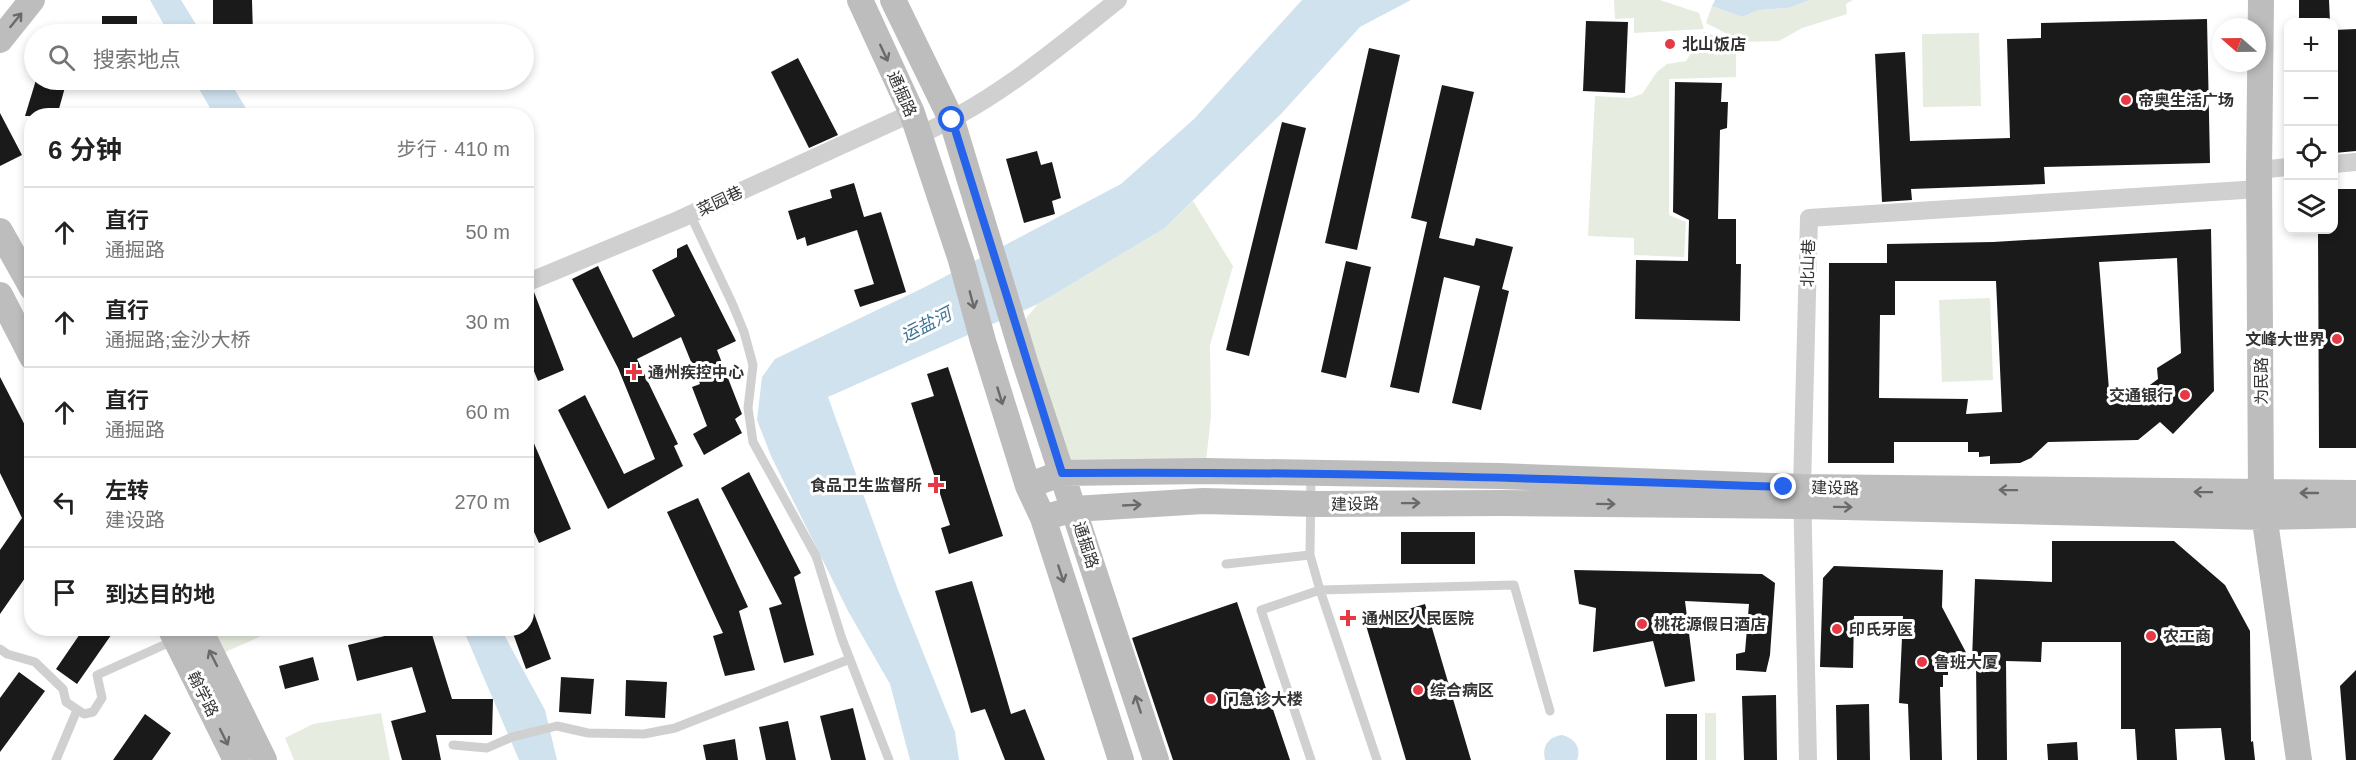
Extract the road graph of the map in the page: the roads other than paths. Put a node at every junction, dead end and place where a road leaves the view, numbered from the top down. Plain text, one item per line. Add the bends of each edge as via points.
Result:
1 (32, 0) edge
2 (860, 0) edge
3 (893, 0) edge
4 (1118, 0) edge
5 (2261, 0) edge
6 (0, 39) edge
7 (952, 120) junction
8 (915, 124) junction
9 (2356, 162) edge
10 (2338, 164) edge
11 (2284, 169) edge
12 (2259, 179) junction
13 (690, 214) junction
14 (0, 231) edge
15 (24, 274) edge
16 (534, 280) edge
17 (0, 295) edge
18 (24, 342) edge
19 (1062, 473) junction
20 (1311, 473) junction
21 (1028, 486) junction
22 (2356, 493) edge
23 (1802, 497) junction
24 (2262, 505) junction
25 (1074, 509) junction
26 (2356, 515) edge
27 (1043, 518) junction
28 (1310, 555) junction
29 (1226, 564) dead end
30 (1320, 590) junction
31 (169, 636) edge
32 (174, 636) edge
33 (203, 636) edge
34 (0, 649) edge
35 (850, 658) junction
36 (77, 710) junction
37 (1550, 711) dead end
38 (453, 745) dead end
39 (56, 760) edge
40 (236, 760) edge
41 (264, 760) edge
42 (890, 760) edge
43 (1120, 760) edge
44 (1156, 760) edge
45 (1311, 760) edge
46 (1377, 760) edge
47 (1808, 760) edge
48 (2299, 760) edge

6 -> 1 street
2 -> 8 street, 通掘路
3 - 7 street, 通掘路
4 - 7 street, 菜园巷 via 1039,63
5 - 12 street, 为民路
7 - 8 street, 菜园巷
7 - 19 street, 通掘路
8 - 13 street, 菜园巷
8 -> 21 street, 通掘路 via 961,260
9 - 10 street
11 - 12 street
12 - 23 street, 北山巷 via 1809,218
12 - 24 street, 为民路
13 - 16 street, 菜园巷
13 - 35 lane via 732,303 753,365 748,408 753,442 816,556
14 - 15 street
17 - 18 street
19 - 20 street, 建设路
19 - 21 street, 建设路
19 - 25 street, 通掘路
20 - 23 street, 建设路 via 1508,477
20 - 28 lane
21 - 27 street, 通掘路
22 -> 24 street, 建设路
23 - 24 street, 建设路
25 -> 23 street, 建设路 via 1203,501 1503,503
23 - 47 street, 北山巷
24 - 26 street, 建设路
24 - 48 street, 为民路
25 - 27 street, 建设路
44 -> 25 street, 通掘路
27 -> 43 street, 通掘路
28 - 29 lane
28 - 30 lane
30 - 37 lane via 1514,585
30 - 45 lane via 1261,610
30 - 46 lane
31 - 36 lane via 97,675 102,698 93,711 84,714
32 -> 40 street, 翰学路
41 -> 33 street, 翰学路
34 - 36 lane via 35,662 63,689 66,702
35 - 38 lane via 675,728 644,734 599,733 557,726 487,748
35 - 42 lane
36 - 39 lane

